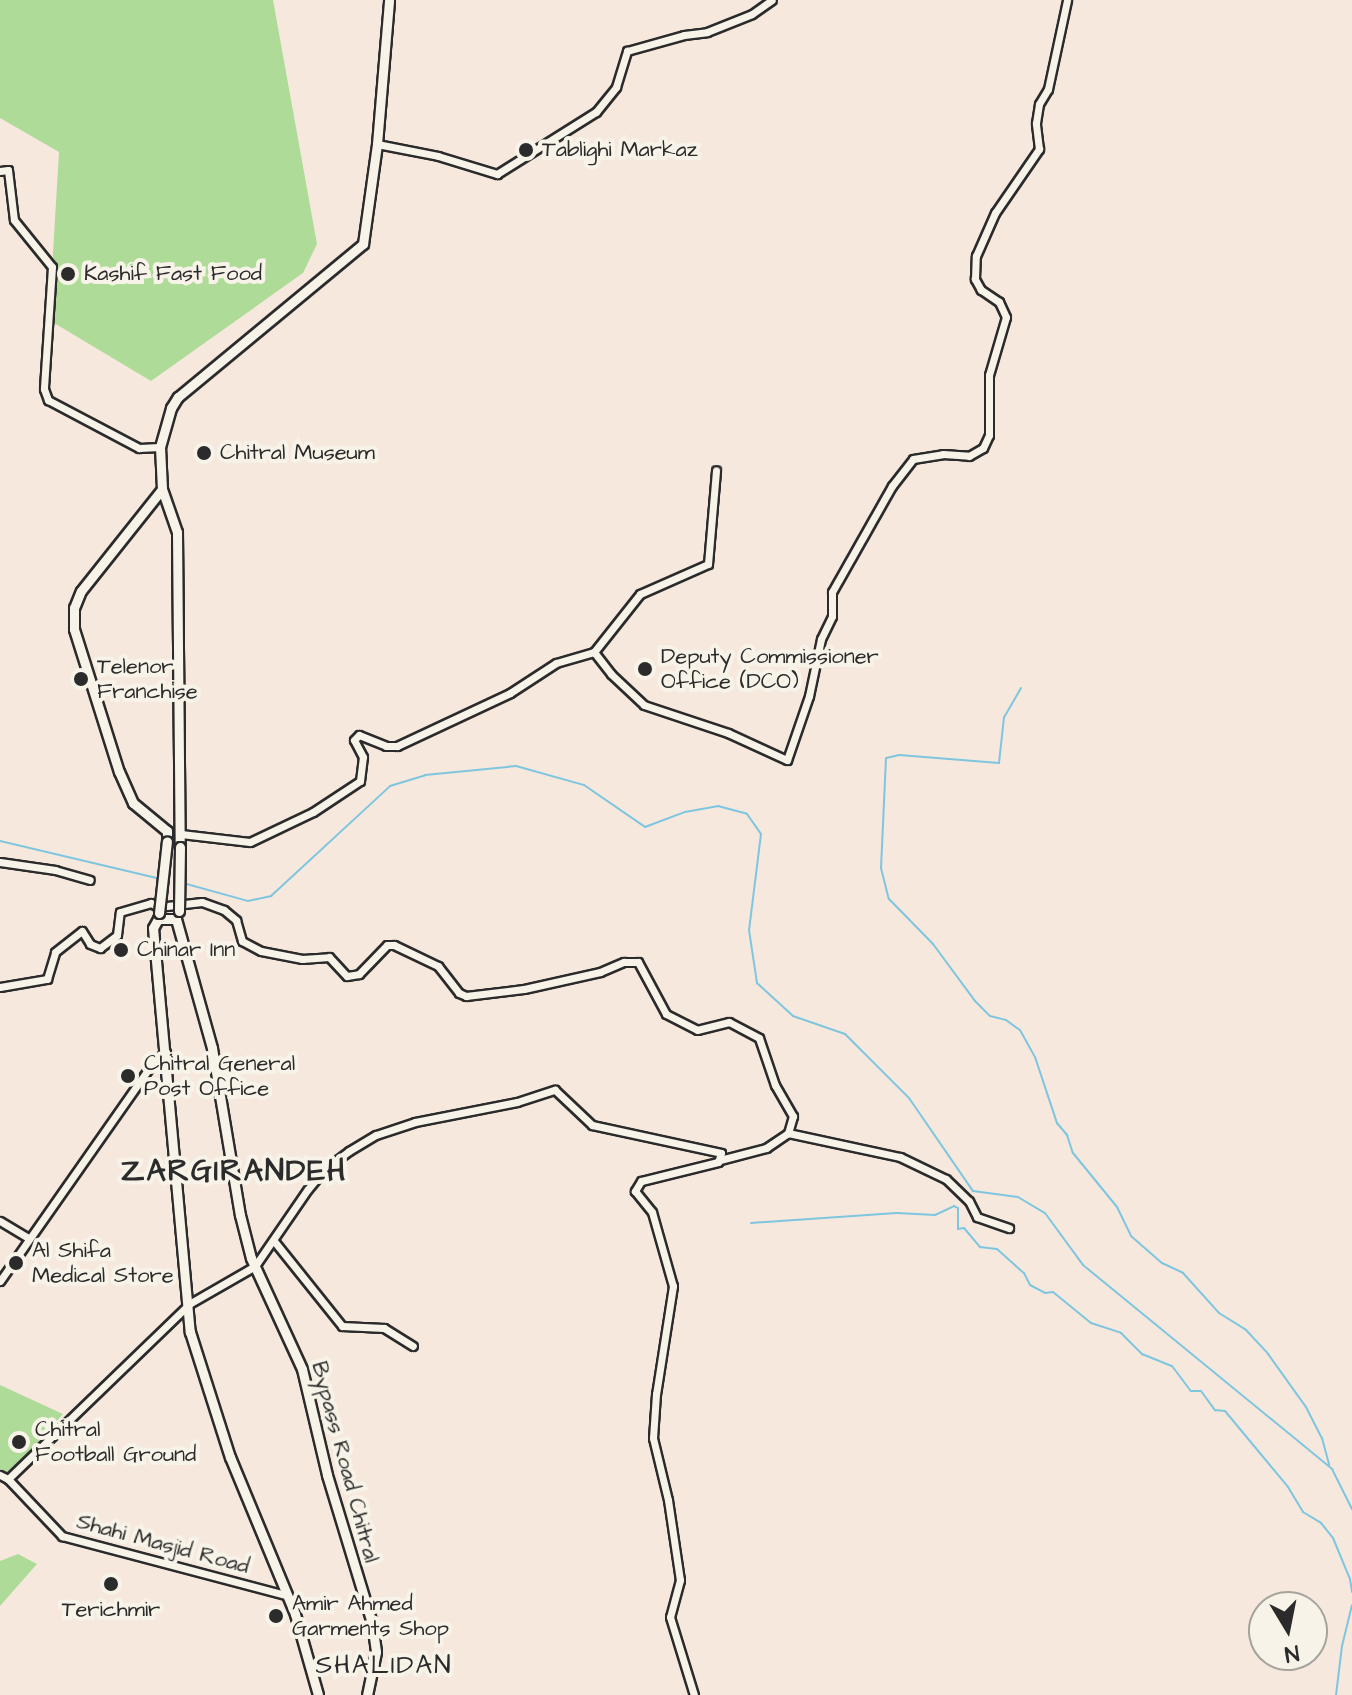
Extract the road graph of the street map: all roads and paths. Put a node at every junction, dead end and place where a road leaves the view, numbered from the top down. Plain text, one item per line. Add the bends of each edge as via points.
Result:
1 (389, 0) edge
2 (772, 0) edge
3 (1067, 0) edge
4 (377, 144) junction
5 (4, 170) edge
6 (160, 447) junction
7 (716, 470) dead end
8 (162, 489) junction
9 (594, 652) junction
10 (181, 834) junction
11 (0, 862) edge
12 (90, 880) dead end
13 (177, 915) junction
14 (158, 916) junction
15 (0, 987) edge
16 (166, 1052) junction
17 (788, 1133) junction
18 (720, 1160) junction
19 (0, 1221) edge
20 (1009, 1228) dead end
21 (28, 1238) junction
22 (274, 1241) junction
23 (255, 1266) junction
24 (0, 1281) edge
25 (189, 1304) junction
26 (413, 1346) dead end
27 (4, 1477) edge
28 (285, 1595) junction
29 (318, 1695) edge
30 (367, 1695) edge
31 (694, 1695) edge

1 - 4 street, Bypass Road Chitral
2 - 4 street via 707,32 627,51 616,87 596,112 497,174
3 - 9 street via 1048,89 1039,104 1039,149 995,213 976,256 975,279 999,302 1006,317 989,375 989,435 983,448 969,456 913,459 892,486 832,592 832,616 787,760 728,733 644,705
4 - 6 street, Bypass Road Chitral via 363,244 178,397
5 - 6 street via 14,220 52,267 44,389 48,400 139,448
6 - 8 street, Bypass Road Chitral
7 - 9 street via 708,564 640,594
8 - 10 street, Bypass Road Chitral via 177,532
8 - 14 street, bridge via 81,591 72,619 119,772 133,803 167,831
9 - 10 street via 556,663 510,693 397,746 359,735 354,740 363,757 360,781 313,812 250,842
10 - 13 street, Bypass Road Chitral, bridge
11 - 12 street
13 - 14 street
13 - 23 street, Bypass Road Chitral via 212,1048 240,1215
14 - 16 street via 153,928
15 - 17 street via 47,979 55,952 82,931 100,948 117,935 120,912 151,903 158,907 202,902 224,910 236,920 242,941 261,951 302,959 329,957 347,976 359,974 387,945 394,945 438,966 466,996 524,989 638,962 666,1014 697,1030 729,1022 759,1038 775,1085 793,1116
16 - 21 street via 154,1061
16 - 25 street
17 - 18 street via 766,1148
17 - 20 street via 900,1157 946,1179 977,1217
18 - 22 street via 721,1153 592,1125 555,1090 447,1113 376,1135 325,1169
18 - 31 street via 641,1181 635,1191 652,1212 673,1286 653,1438 680,1580 670,1617
19 - 21 street
21 - 24 street
22 - 23 street
22 - 26 street via 342,1326 384,1328
23 - 25 street, Shahi Masjid Road
23 - 30 street, Bypass Road Chitral via 302,1369 327,1475 372,1623 376,1652
25 - 27 street, Shahi Masjid Road
25 - 28 street via 195,1353
27 - 28 street, Shahi Masjid Road via 62,1536
28 - 29 street

